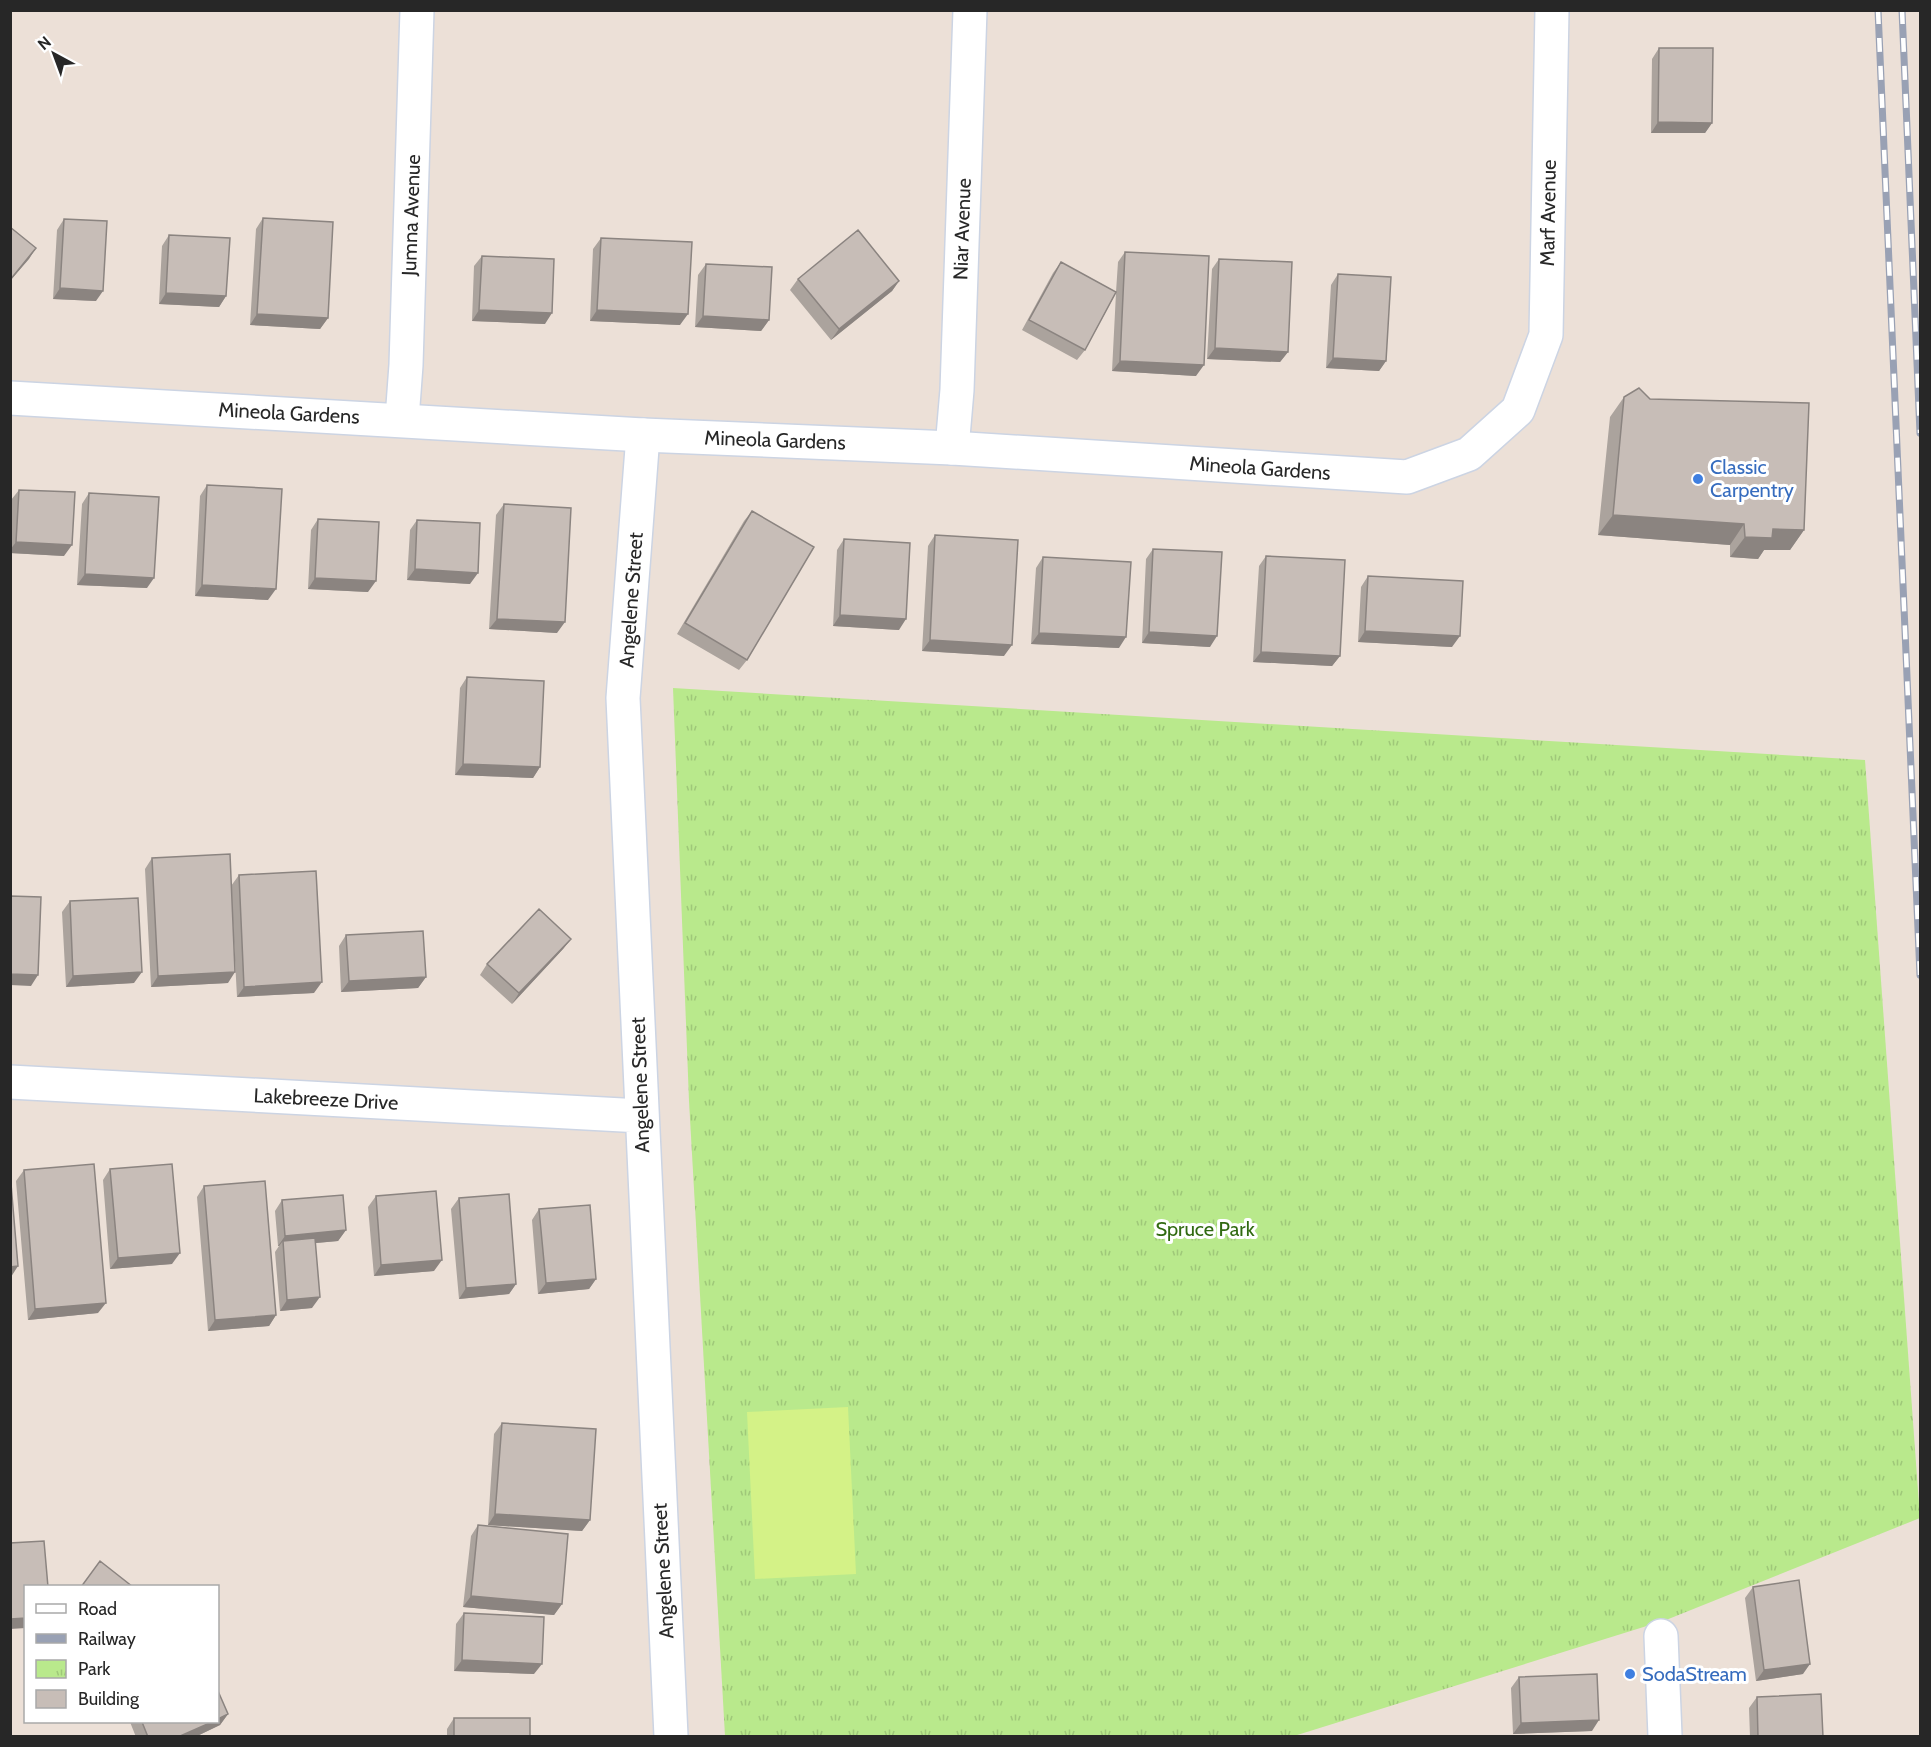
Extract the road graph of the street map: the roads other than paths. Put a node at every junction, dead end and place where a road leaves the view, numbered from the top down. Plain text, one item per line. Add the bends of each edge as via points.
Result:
1 (417, 10) edge
2 (970, 10) edge
3 (1552, 10) edge
4 (10, 398) edge
5 (1518, 410) joint
6 (402, 419) junction
7 (644, 435) junction
8 (952, 448) junction
9 (10, 1082) edge
10 (640, 1116) junction
11 (1661, 1636) dead end
12 (671, 1737) edge
13 (1665, 1737) edge

1 - 6 street, Jumna Avenue
2 - 8 street, Niar Avenue
3 - 5 street, Marf Avenue via 1546,335
4 - 6 street, Mineola Gardens
5 - 8 street, Mineola Gardens via 1469,454 1407,477
6 - 7 street, Mineola Gardens
7 - 8 street, Mineola Gardens
7 - 10 street, Angelene Street via 623,698
9 - 10 street, Lakebreeze Drive
10 - 12 street, Angelene Street
11 - 13 street

